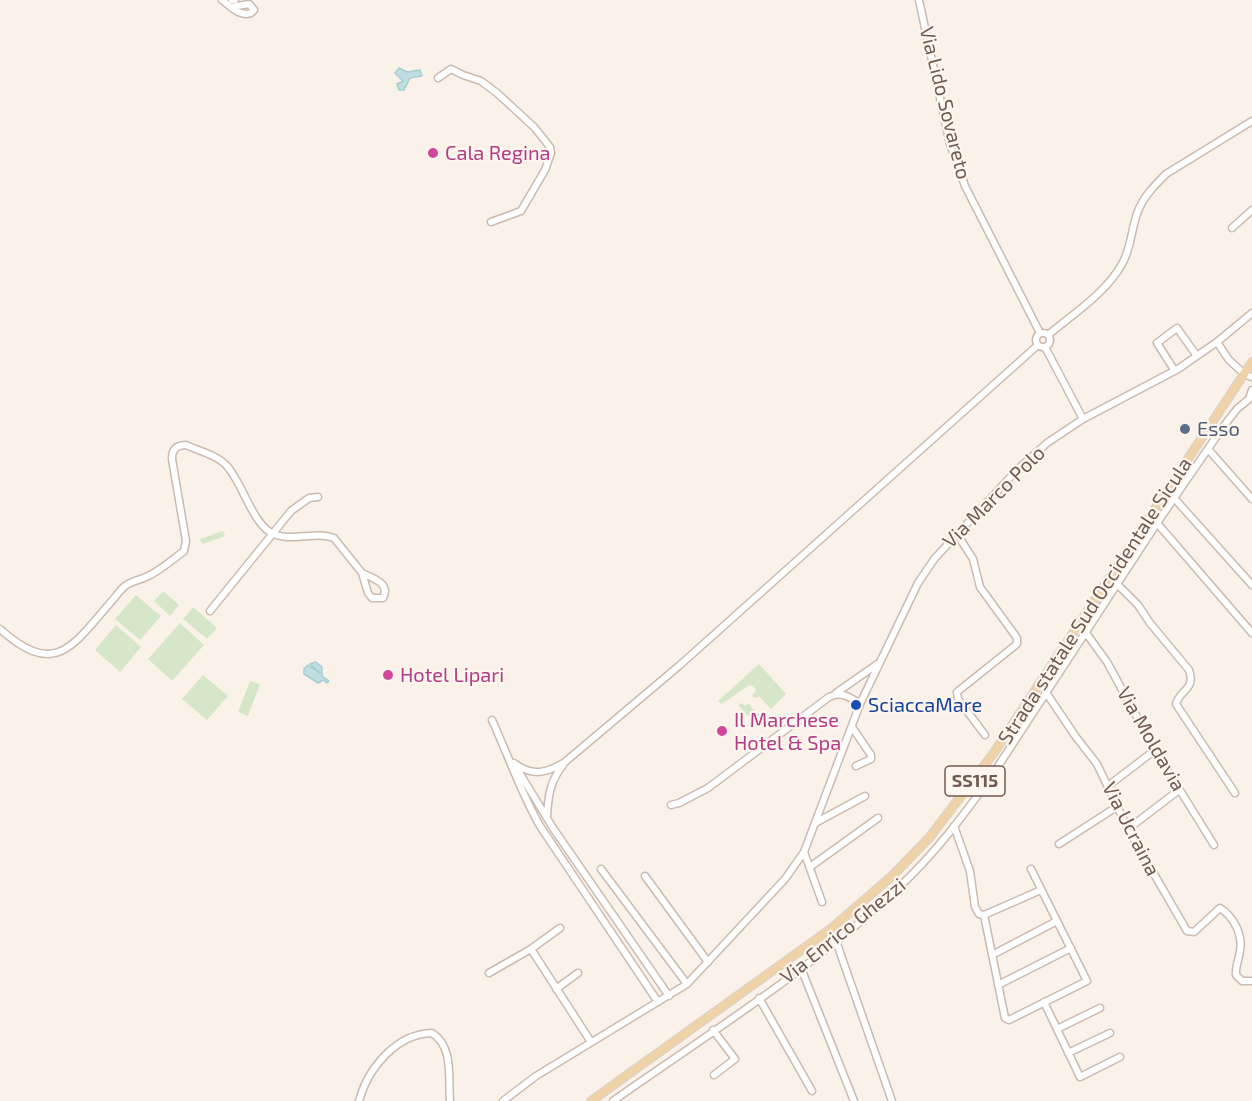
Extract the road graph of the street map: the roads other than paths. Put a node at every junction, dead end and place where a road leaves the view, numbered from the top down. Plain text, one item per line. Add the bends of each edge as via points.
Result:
1 (222, 0) edge
2 (919, 0) edge
3 (233, 2) edge
4 (438, 78) dead end
5 (1252, 120) edge
6 (1252, 210) edge
7 (491, 222) dead end
8 (1232, 228) dead end
9 (1252, 313) edge
10 (1040, 333) junction
11 (1048, 335) junction
12 (1217, 342) junction
13 (1038, 345) junction
14 (1046, 347) junction
15 (1197, 356) junction
16 (1252, 362) edge
17 (1239, 370) dead end
18 (1175, 371) junction
19 (1252, 390) edge
20 (1083, 419) junction
21 (1208, 449) junction
22 (318, 497) dead end
23 (1174, 498) junction
24 (1252, 499) edge
25 (1157, 523) junction
26 (273, 534) junction
27 (957, 534) junction
28 (362, 573) junction
29 (1118, 585) junction
30 (1252, 585) edge
31 (210, 611) dead end
32 (0, 629) edge
33 (1086, 633) junction
34 (1252, 633) edge
35 (879, 663) junction
36 (836, 693) junction
37 (1047, 694) junction
38 (860, 704) junction
39 (492, 720) dead end
40 (852, 727) junction
41 (985, 735) dead end
42 (1155, 750) junction
43 (507, 752) junction
44 (565, 762) junction
45 (514, 763) junction
46 (856, 766) dead end
47 (535, 773) junction
48 (525, 782) junction
49 (1108, 786) junction
50 (1179, 790) junction
51 (549, 791) junction
52 (1235, 793) dead end
53 (524, 794) junction
54 (865, 796) dead end
55 (534, 798) junction
56 (670, 805) dead end
57 (1118, 806) junction
58 (878, 818) dead end
59 (547, 819) junction
60 (817, 823) junction
61 (954, 826) junction
62 (1128, 829) junction
63 (1059, 844) dead end
64 (1214, 845) dead end
65 (804, 852) junction
66 (810, 867) junction
67 (601, 869) dead end
68 (1031, 869) dead end
69 (645, 876) dead end
70 (1041, 890) junction
71 (822, 902) dead end
72 (984, 915) junction
73 (1057, 921) junction
74 (560, 928) dead end
75 (836, 941) junction
76 (1071, 948) junction
77 (531, 949) junction
78 (992, 955) junction
79 (708, 962) junction
80 (801, 968) junction
81 (489, 973) dead end
82 (578, 973) dead end
83 (1252, 981) edge
84 (687, 984) junction
85 (998, 985) junction
86 (556, 989) junction
87 (669, 996) junction
88 (759, 998) junction
89 (658, 1002) junction
90 (1044, 1002) junction
91 (1100, 1008) dead end
92 (1058, 1029) junction
93 (713, 1030) junction
94 (1110, 1033) dead end
95 (591, 1042) junction
96 (1068, 1053) junction
97 (1120, 1057) dead end
98 (714, 1075) dead end
99 (812, 1091) dead end
100 (359, 1101) edge
101 (450, 1101) edge
102 (503, 1101) edge
103 (591, 1101) edge
104 (613, 1101) edge
105 (854, 1101) edge
106 (892, 1101) edge

1 - 3 street
2 - 10 street, Via Lido Sovareto via 950,144 965,186
4 - 7 street via 451,69 481,81 534,127 549,147 545,170 521,211
5 - 11 street via 1155,184 1137,211 1128,253 1121,266
6 - 8 street
9 - 12 street, Via Marco Polo
10 - 11 street
10 - 13 street
11 - 14 street via 1050,342
12 - 15 street, Via Marco Polo
12 - 17 street
13 - 14 street
13 - 44 street via 680,665
14 - 20 street
15 - 18 street, Via Marco Polo
15 - 18 street via 1177,328 1157,343
16 - 103 main road, Strada statale Sud Occidentale Sicula / SS115 via 993,754 929,838 832,928
18 - 20 street, Via Marco Polo
19 - 21 street, Via Enrico Ghezzi
20 - 27 street, Via Marco Polo via 1030,458
21 - 23 street, Via Enrico Ghezzi
21 - 24 street
22 - 26 street via 299,504
23 - 25 street, Via Enrico Ghezzi
23 - 30 street
25 - 29 street, Via Enrico Ghezzi
25 - 34 street
26 - 28 street via 334,538
26 - 31 street
26 - 32 street via 260,522 227,466 180,445 172,459 186,541 184,551 148,577 126,584 81,636 54,654 39,654
27 - 35 street, Via Marco Polo via 926,569
27 - 41 street via 974,559 980,587 1017,638 1017,644 957,692
28 - 28 street via 372,598 383,598 386,593 381,582
29 - 33 street, Via Enrico Ghezzi
29 - 52 street via 1189,670 1190,685 1176,704
33 - 37 street, Via Enrico Ghezzi
33 - 42 street, Via Moldavia via 1107,662
35 - 36 street
35 - 38 street, Via Marco Polo
36 - 38 street
36 - 56 street via 708,788
37 - 49 street, Via Ucraina
37 - 61 street, Via Enrico Ghezzi
38 - 40 street, Via Marco Polo
39 - 43 street
40 - 46 street via 872,755
40 - 60 street, Via Marco Polo
42 - 49 street
42 - 50 street, Via Moldavia
43 - 45 street
43 - 53 street
44 - 47 street
44 - 51 street
45 - 47 street
45 - 48 street
47 - 48 street
48 - 53 street
48 - 55 street
49 - 57 street, Via Ucraina
50 - 62 street
50 - 64 street, Via Moldavia
51 - 55 street
51 - 59 street
53 - 55 street
53 - 89 street via 546,835
54 - 60 street
55 - 59 street
57 - 62 street, Via Ucraina
57 - 63 street
58 - 66 street
59 - 87 street
60 - 65 street, Via Marco Polo
61 - 72 street via 970,871 975,907
61 - 75 street, Via Enrico Ghezzi via 898,888
62 - 83 street, Via Ucraina via 1187,931 1194,932 1221,908 1229,915 1242,939 1236,975 1242,981
65 - 66 street
65 - 79 street, Via Marco Polo via 770,897
66 - 71 street
67 - 84 street
68 - 70 street
69 - 79 street
70 - 72 street
70 - 73 street
72 - 78 street
73 - 76 street
73 - 78 street
74 - 77 street
75 - 80 street, Via Enrico Ghezzi
75 - 106 street
76 - 85 street
76 - 90 street via 1087,981
77 - 81 street
77 - 86 street
78 - 85 street
79 - 84 street, Via Marco Polo
80 - 88 street, Via Enrico Ghezzi
80 - 105 street
82 - 86 street
84 - 87 street, Via Marco Polo
85 - 90 street via 1005,1018 1009,1020
86 - 95 street
87 - 89 street, Via Marco Polo
88 - 93 street, Via Enrico Ghezzi
88 - 99 street
89 - 95 street, Via Marco Polo
90 - 92 street
91 - 92 street
92 - 96 street
93 - 98 street via 735,1059
93 - 104 street, Via Enrico Ghezzi
94 - 96 street
95 - 102 street, Via Marco Polo
96 - 97 street via 1080,1077
100 - 101 street via 367,1079 380,1061 412,1036 432,1033 440,1038 447,1052

